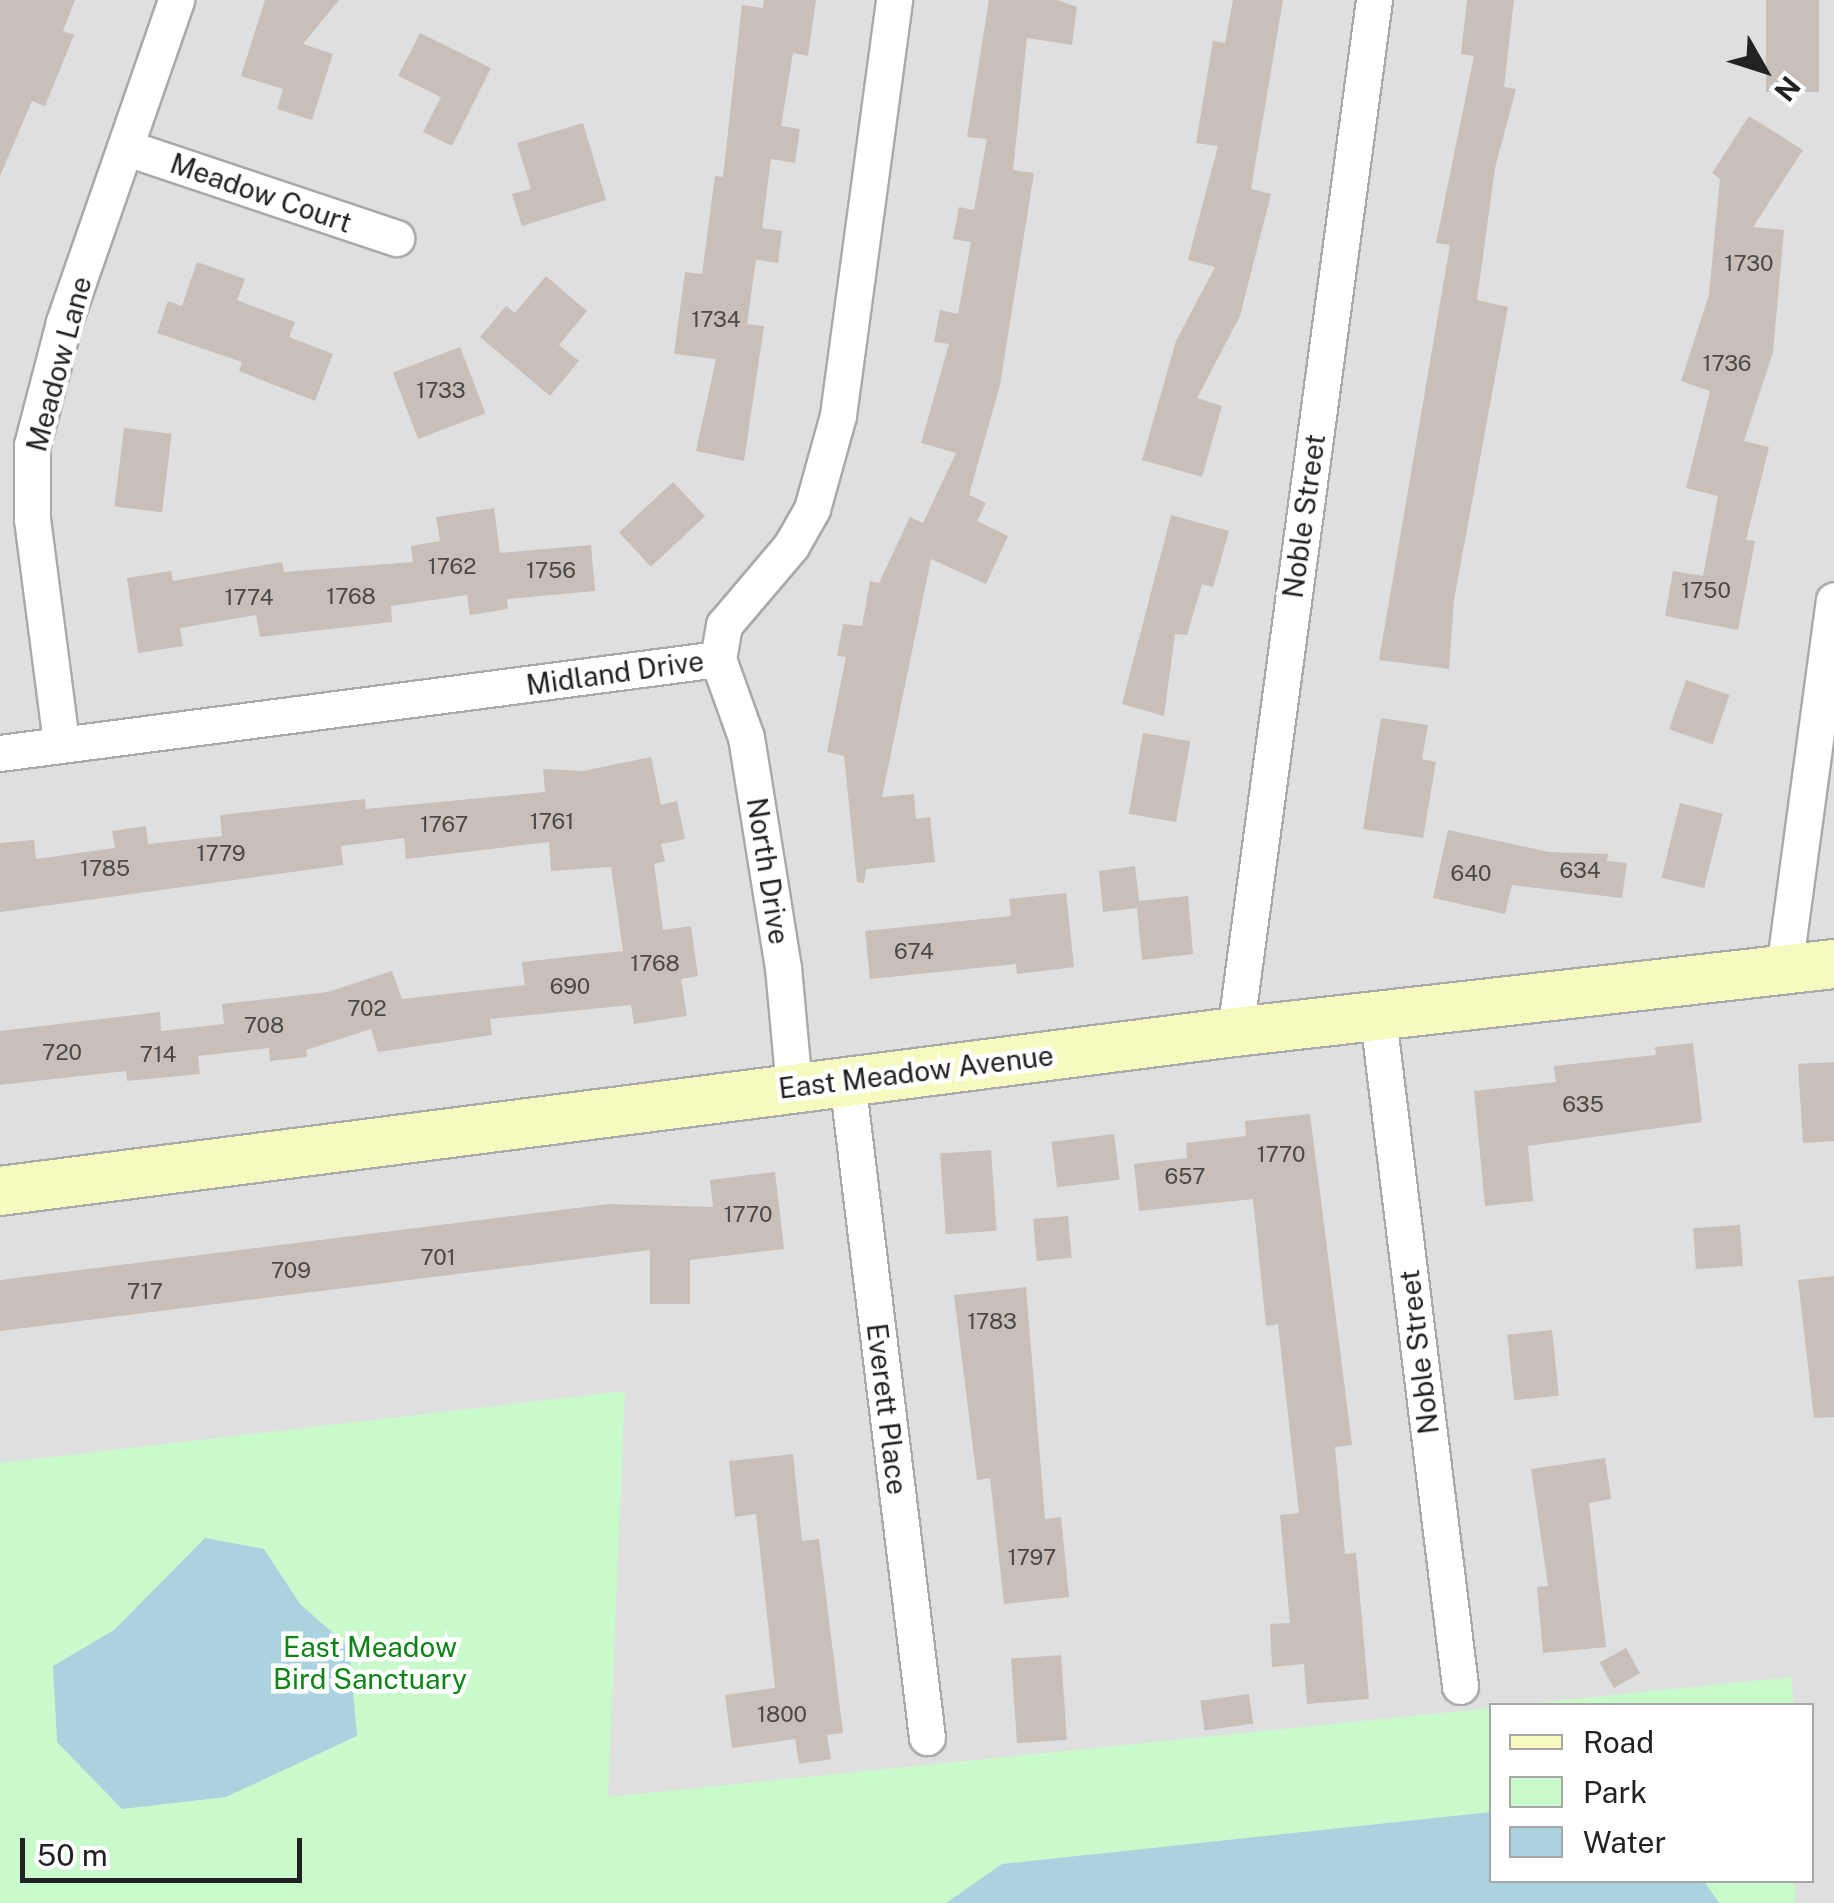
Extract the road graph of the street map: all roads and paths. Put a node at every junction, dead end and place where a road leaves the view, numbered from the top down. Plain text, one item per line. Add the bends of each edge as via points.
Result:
1 (176, 0) edge
2 (894, 0) edge
3 (1374, 0) edge
4 (127, 148) junction
5 (396, 238) dead end
6 (1834, 600) edge
7 (718, 660) junction
8 (62, 742) junction
9 (0, 753) edge
10 (1834, 964) edge
11 (1784, 969) junction
12 (1378, 1018) junction
13 (1234, 1032) junction
14 (847, 1080) junction
15 (794, 1088) junction
16 (0, 1192) edge
17 (1460, 1686) dead end
18 (928, 1737) dead end

1 - 4 street, Meadow Lane
2 - 7 street, Midland Drive via 838,415 812,510 791,546 724,625
3 - 13 street, Noble Street
4 - 5 street, Meadow Court
4 - 8 street, Meadow Lane via 64,322 32,445 32,519
6 - 11 street
7 - 8 street, Midland Drive via 161,736
7 - 15 street, North Drive via 746,737 783,967
8 - 9 street, Midland Drive
10 - 11 street, East Meadow Avenue
11 - 12 street, East Meadow Avenue
12 - 13 street, East Meadow Avenue
12 - 17 street, Noble Street
13 - 14 street, East Meadow Avenue
14 - 15 street, East Meadow Avenue
14 - 18 street, Everett Place
15 - 16 street, East Meadow Avenue

